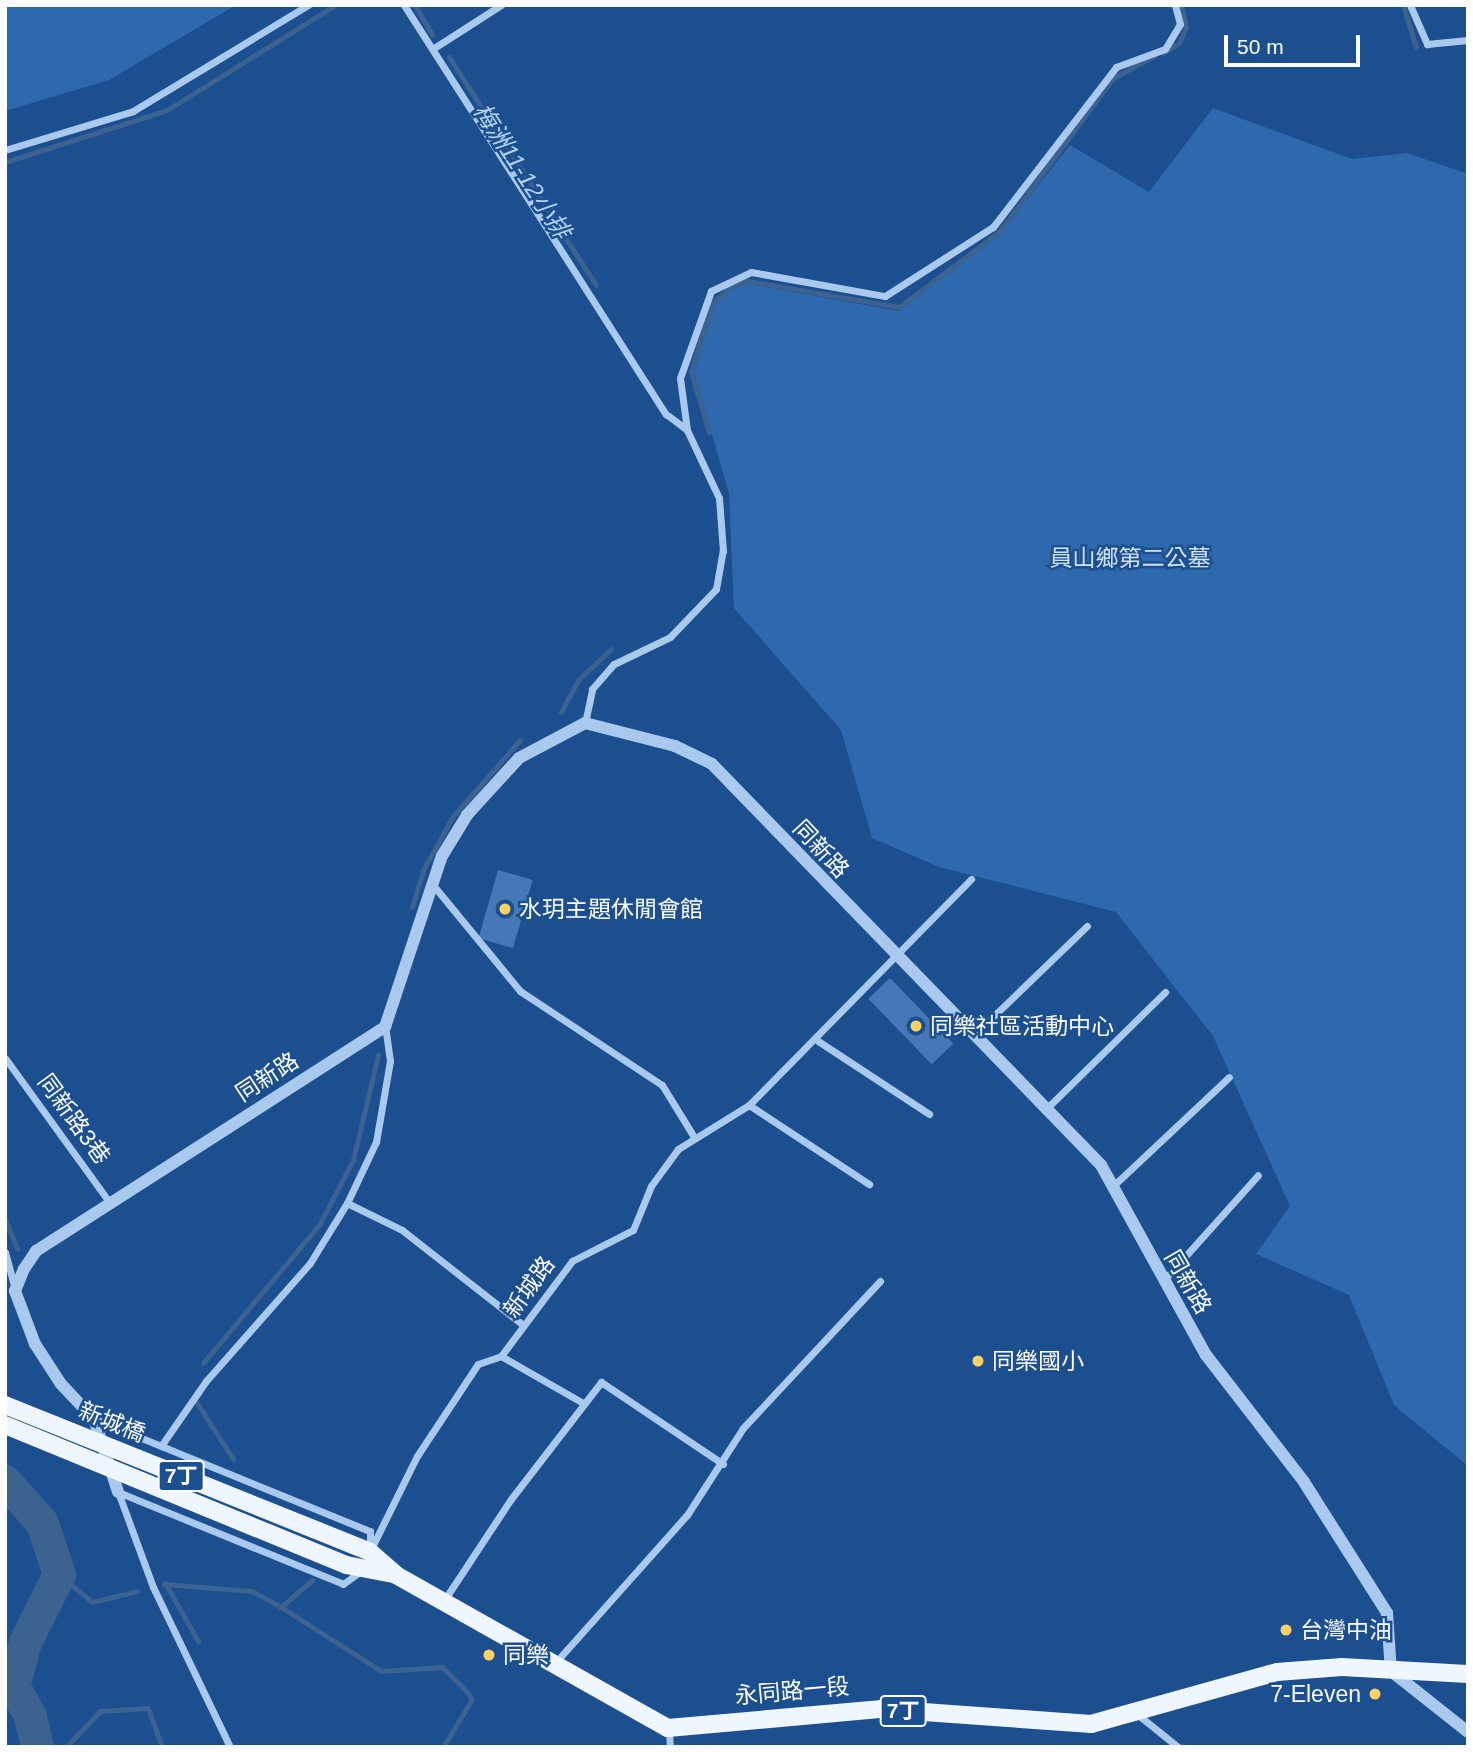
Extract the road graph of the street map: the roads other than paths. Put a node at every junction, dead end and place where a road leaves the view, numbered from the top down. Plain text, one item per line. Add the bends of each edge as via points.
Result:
1 (308, 5) edge
2 (404, 5) edge
3 (501, 5) edge
4 (1175, 5) edge
5 (1410, 5) edge
6 (1468, 40) edge
7 (434, 48) junction
8 (5, 150) edge
9 (687, 430) junction
10 (585, 723) junction
11 (971, 878) dead end
12 (433, 885) junction
13 (1087, 926) dead end
14 (895, 958) junction
15 (1165, 992) dead end
16 (385, 1027) junction
17 (973, 1035) junction
18 (818, 1041) junction
19 (5, 1058) edge
20 (1228, 1077) dead end
21 (749, 1105) junction
22 (1046, 1108) junction
23 (929, 1114) dead end
24 (694, 1137) junction
25 (1258, 1175) dead end
26 (869, 1184) dead end
27 (1112, 1186) junction
28 (110, 1203) junction
29 (347, 1203) junction
30 (5, 1252) edge
31 (880, 1281) dead end
32 (1163, 1281) junction
33 (15, 1291) junction
34 (523, 1325) junction
35 (501, 1356) junction
36 (583, 1404) junction
37 (5, 1405) edge
38 (94, 1419) junction
39 (5, 1425) edge
40 (161, 1446) junction
41 (723, 1464) junction
42 (118, 1493) junction
43 (359, 1558) junction
44 (443, 1602) junction
45 (552, 1666) junction
46 (1391, 1671) junction
47 (1468, 1674) edge
48 (1136, 1713) junction
49 (668, 1728) junction
50 (1468, 1732) edge
51 (230, 1747) edge
52 (670, 1747) edge
53 (1178, 1747) edge

1 - 8 street via 133,111
2 - 7 street
3 - 7 street
4 - 9 street via 1180,24 1165,49 1116,67 993,227 885,296 751,272 711,291 680,378
5 - 6 street via 1427,44
7 - 9 street via 666,414
9 - 10 street via 719,498 723,551 716,589 670,637 614,664 593,689
10 - 12 street via 519,758 467,814
10 - 14 street, 同新路 via 675,746 712,764
11 - 14 street, 新城路
12 - 16 street
12 - 24 street via 520,992 662,1085
13 - 17 street
14 - 17 street, 同新路
14 - 18 street, 新城路
15 - 22 street
16 - 28 street, 同新路
16 - 29 street via 390,1061 376,1142
17 - 22 street, 同新路
18 - 21 street, 新城路
18 - 23 street
19 - 28 street, 同新路3巷
20 - 27 street
21 - 24 street, 新城路
21 - 26 street
22 - 27 street, 同新路
24 - 34 street, 新城路 via 651,1186 633,1230 572,1261
25 - 32 street
27 - 32 street, 同新路
28 - 33 street, 同新路 via 36,1251
29 - 34 street via 402,1230
29 - 40 street via 310,1263 206,1381
30 - 33 street
31 - 41 street via 743,1428
32 - 46 street, 同新路 via 1387,1613
33 - 38 street via 35,1344
34 - 35 street, 新城路
35 - 36 street
35 - 43 street, 新城路 via 478,1364 417,1456
36 - 41 street via 601,1382
36 - 44 street
37 - 43 main road, 新城橋 / 7丁
38 - 40 street
38 - 42 street
39 - 43 main road, 新城橋 / 7丁
40 - 43 street via 370,1531
41 - 45 street via 687,1515
42 - 43 street via 343,1584
42 - 51 street via 153,1587
43 - 44 main road, 7丁
44 - 45 main road, 7丁
45 - 49 main road, 7丁
46 - 47 main road, 7丁
46 - 48 main road, 永同路一段 / 7丁 via 1277,1672 1212,1685
46 - 50 street
48 - 49 main road, 永同路一段 / 7丁 via 1091,1724 882,1709
48 - 53 street
49 - 52 street

